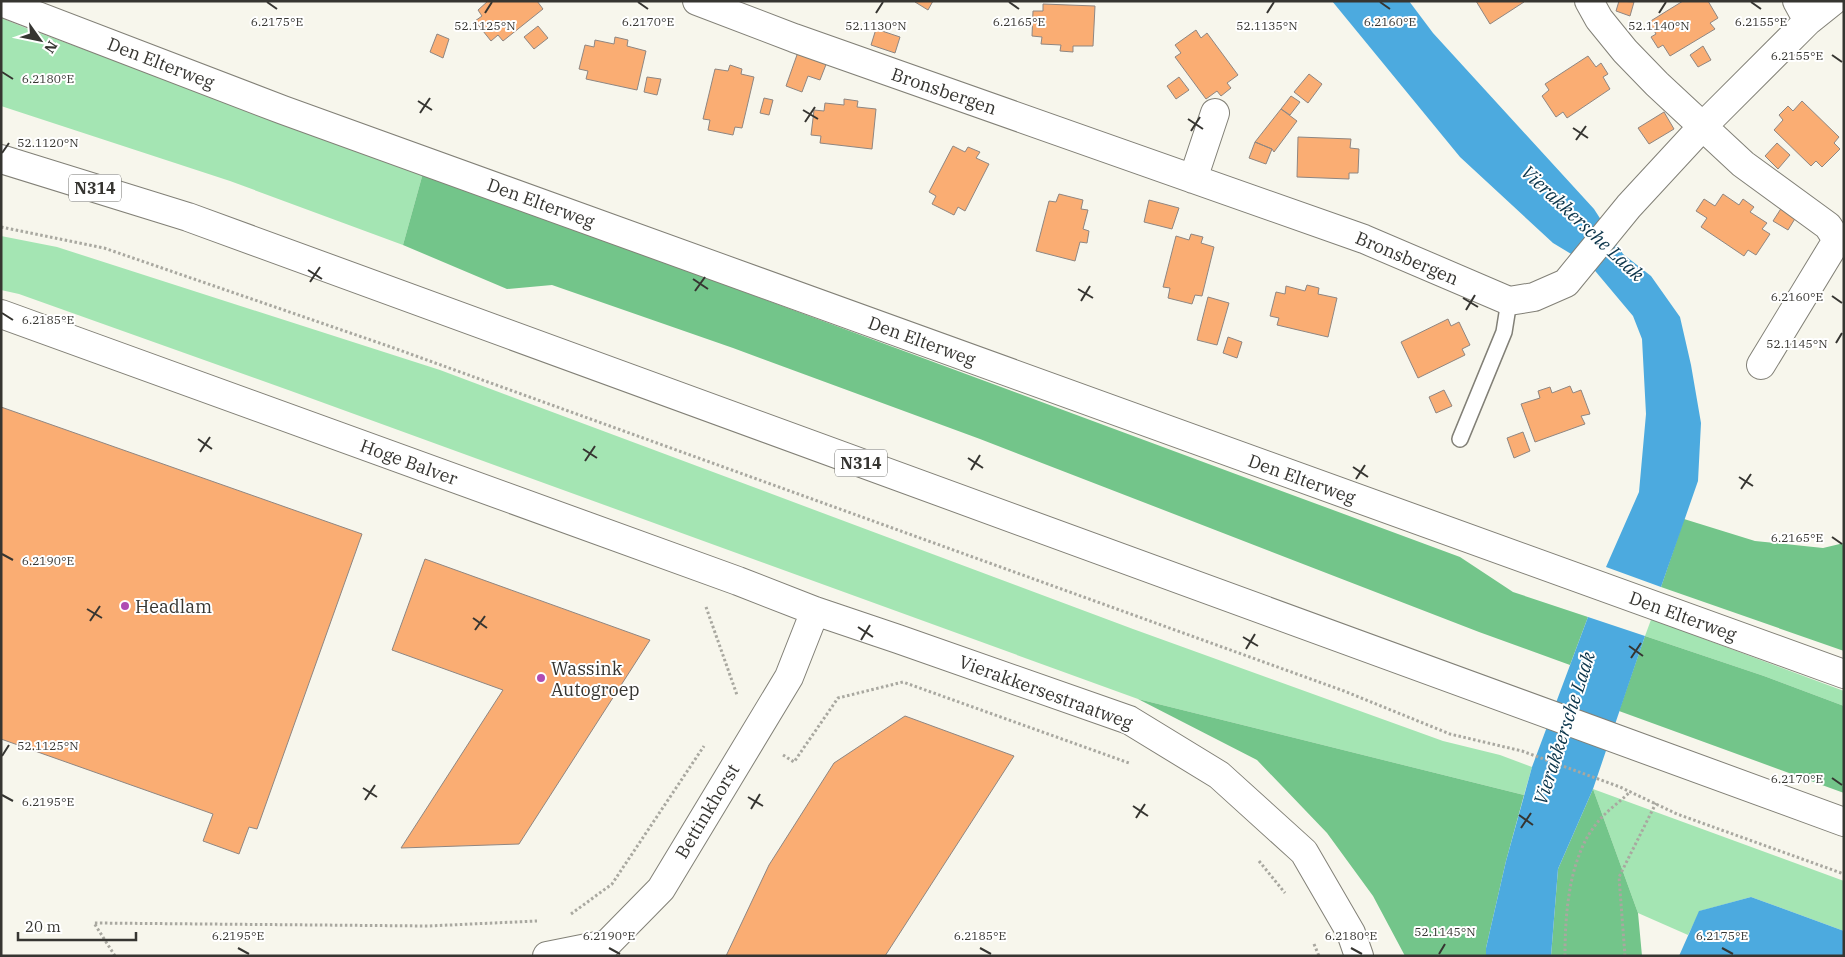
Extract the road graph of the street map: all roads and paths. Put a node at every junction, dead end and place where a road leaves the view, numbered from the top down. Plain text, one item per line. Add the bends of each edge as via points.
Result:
1 (697, 1) edge
2 (1589, 1) edge
3 (1833, 1) edge
4 (1, 2) edge
5 (1802, 11) edge
6 (1215, 113) dead end
7 (1702, 127) junction
8 (1, 159) edge
9 (1193, 179) junction
10 (1, 227) edge
11 (1509, 301) junction
12 (1, 314) edge
13 (1761, 365) dead end
14 (1460, 439) dead end
15 (705, 603) dead end
16 (816, 611) junction
17 (1844, 674) edge
18 (754, 736) junction
19 (708, 740) dead end
20 (1130, 764) dead end
21 (1631, 792) junction
22 (1656, 803) junction
23 (1844, 822) edge
24 (1258, 860) dead end
25 (1844, 874) edge
26 (1289, 898) dead end
27 (570, 915) dead end
28 (544, 921) dead end
29 (1312, 939) dead end
30 (115, 956) edge
31 (548, 956) edge
32 (1319, 956) edge
33 (1359, 956) edge
34 (1564, 956) edge
35 (1625, 956) edge

1 - 9 street, Bronsbergen
2 - 7 street via 1625,51
3 - 5 street
4 - 17 street, Den Elterweg via 283,110
5 - 7 street
6 - 9 street
7 - 11 street via 1629,206 1566,283 1534,296
7 - 13 street via 1743,164 1828,226 1837,240
8 - 23 street, N314 via 188,217
9 - 11 street, Bronsbergen via 1364,239
10 - 21 path via 122,254 1334,688 1450,734 1522,751
11 - 14 lane via 1504,332
12 - 16 street, Hoge Balver
15 - 18 path via 737,696 725,715
16 - 18 street, Bettinkhorst via 789,677
16 - 33 street, Vierakkersestraatweg via 1129,720 1219,775 1304,852 1351,933
18 - 20 path via 794,762 838,698 903,682
18 - 31 street, Bettinkhorst via 660,888 607,944
19 - 27 path via 612,884
21 - 22 path
21 - 34 path via 1597,823 1581,848 1564,928
22 - 25 path via 1677,814
22 - 35 path via 1619,877
24 - 26 path
28 - 30 path via 428,926 94,923
29 - 32 path

